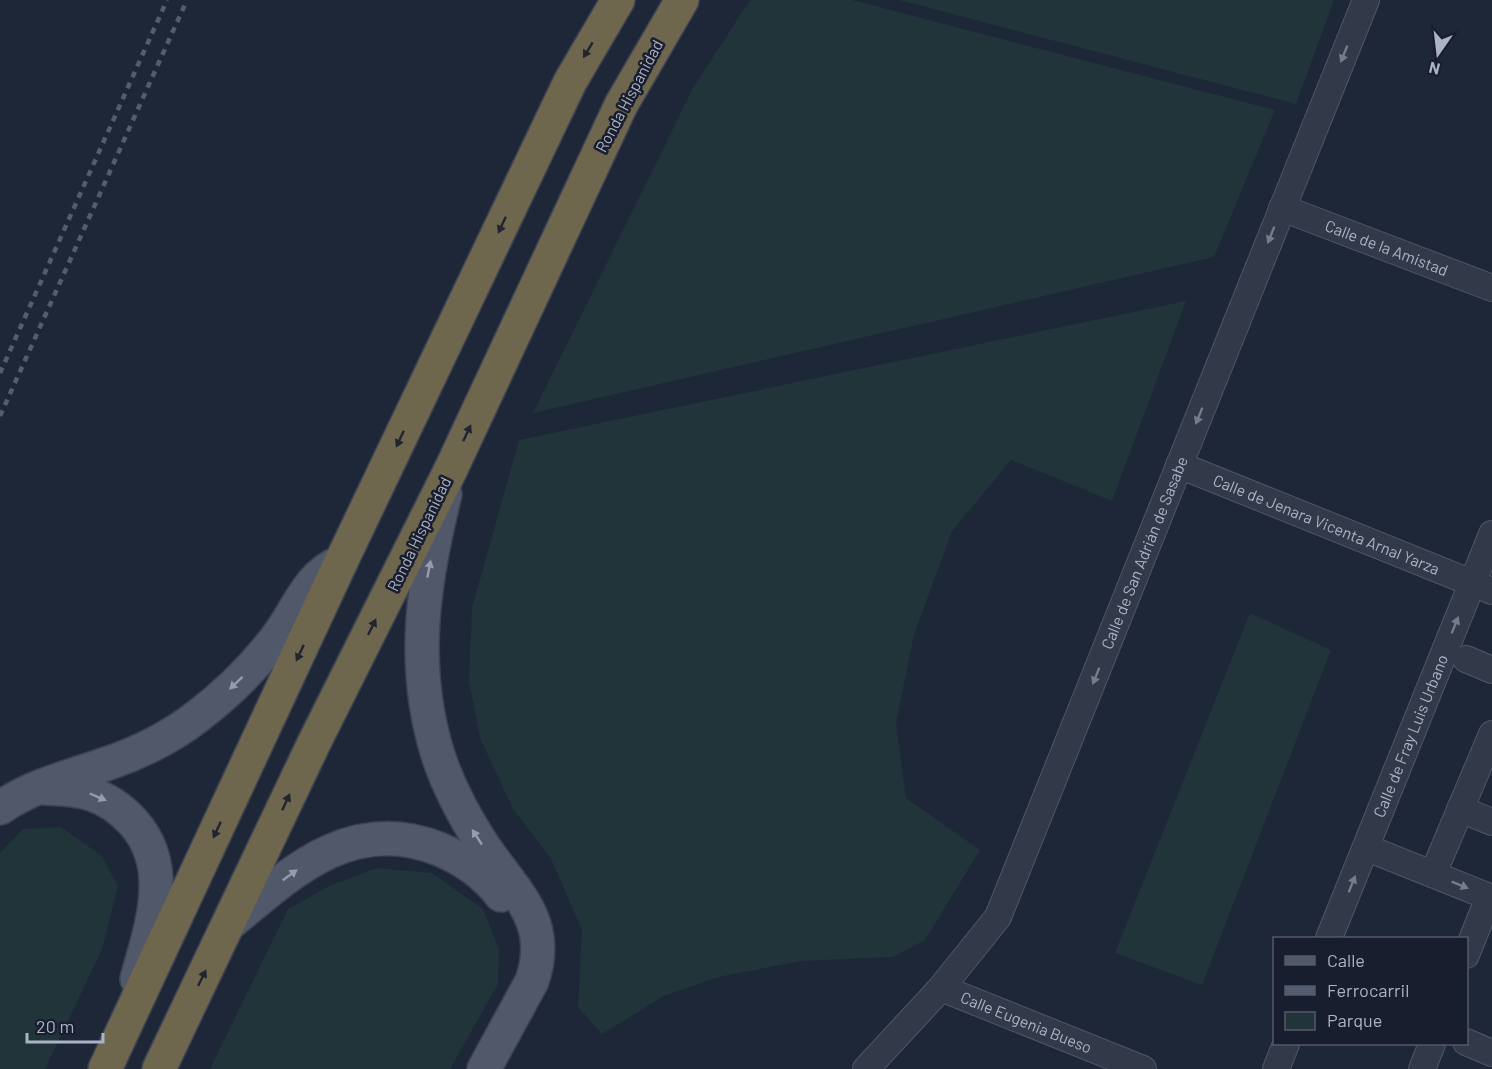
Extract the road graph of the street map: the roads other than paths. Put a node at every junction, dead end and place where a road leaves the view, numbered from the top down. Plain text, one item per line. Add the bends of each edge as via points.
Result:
1 (618, 0) edge
2 (681, 0) edge
3 (1366, 0) edge
4 (1282, 208) junction
5 (1492, 288) edge
6 (1179, 465) junction
7 (451, 469) junction
8 (1492, 534) edge
9 (341, 562) junction
10 (1482, 587) edge
11 (1466, 659) dead end
12 (1492, 669) edge
13 (1489, 749) edge
14 (40, 787) junction
15 (0, 808) edge
16 (1460, 809) junction
17 (1492, 822) edge
18 (1367, 848) junction
19 (1433, 874) junction
20 (1491, 897) edge
21 (228, 925) junction
22 (1330, 937) edge
23 (1468, 953) edge
24 (941, 988) junction
25 (521, 999) junction
26 (124, 1030) junction
27 (1468, 1042) edge
28 (1286, 1045) edge
29 (1432, 1045) edge
30 (1492, 1053) edge
31 (105, 1069) edge
32 (159, 1069) edge
33 (484, 1069) edge
34 (866, 1069) edge
35 (1143, 1069) edge
36 (1276, 1069) edge
37 (1422, 1069) edge

1 -> 9 highway via 570,82
7 -> 2 highway, Ronda Hispanidad via 621,105
3 -> 4 street, Calle de San Adrián de Sasabe
4 - 5 street, Calle de la Amistad
4 -> 6 street, Calle de San Adrián de Sasabe
6 - 10 street, Calle de Jenara Vicenta Arnal Yarza
6 -> 24 street, Calle de San Adrián de Sasabe via 998,917
21 -> 7 highway, Ronda Hispanidad
25 -> 7 main road via 536,968 538,940 534,923 527,906 471,827 447,781 424,686 424,595
8 - 10 street, Calle de Fray Luis Urbano
9 -> 14 main road via 325,568 314,579 260,659 198,716 134,754
9 -> 26 highway
18 -> 10 street, Calle de Fray Luis Urbano
11 - 12 street
13 - 16 street
14 - 15 main road
14 -> 26 main road via 90,793 106,800 140,830 153,857 157,884 153,918
16 - 17 street
16 - 19 street
18 - 19 street
22 -> 18 street, Calle de Fray Luis Urbano
19 -> 20 street
20 - 23 street
21 -> 25 main road via 306,863 344,845 382,839 429,845 475,869 510,907 518,922 524,956
32 -> 21 highway, Ronda Hispanidad
24 - 34 street, Calle de San Adrián de Sasabe
24 - 35 street, Calle Eugenia Bueso
25 - 33 main road
26 - 31 highway
27 - 30 street
28 - 36 street
29 - 37 street

